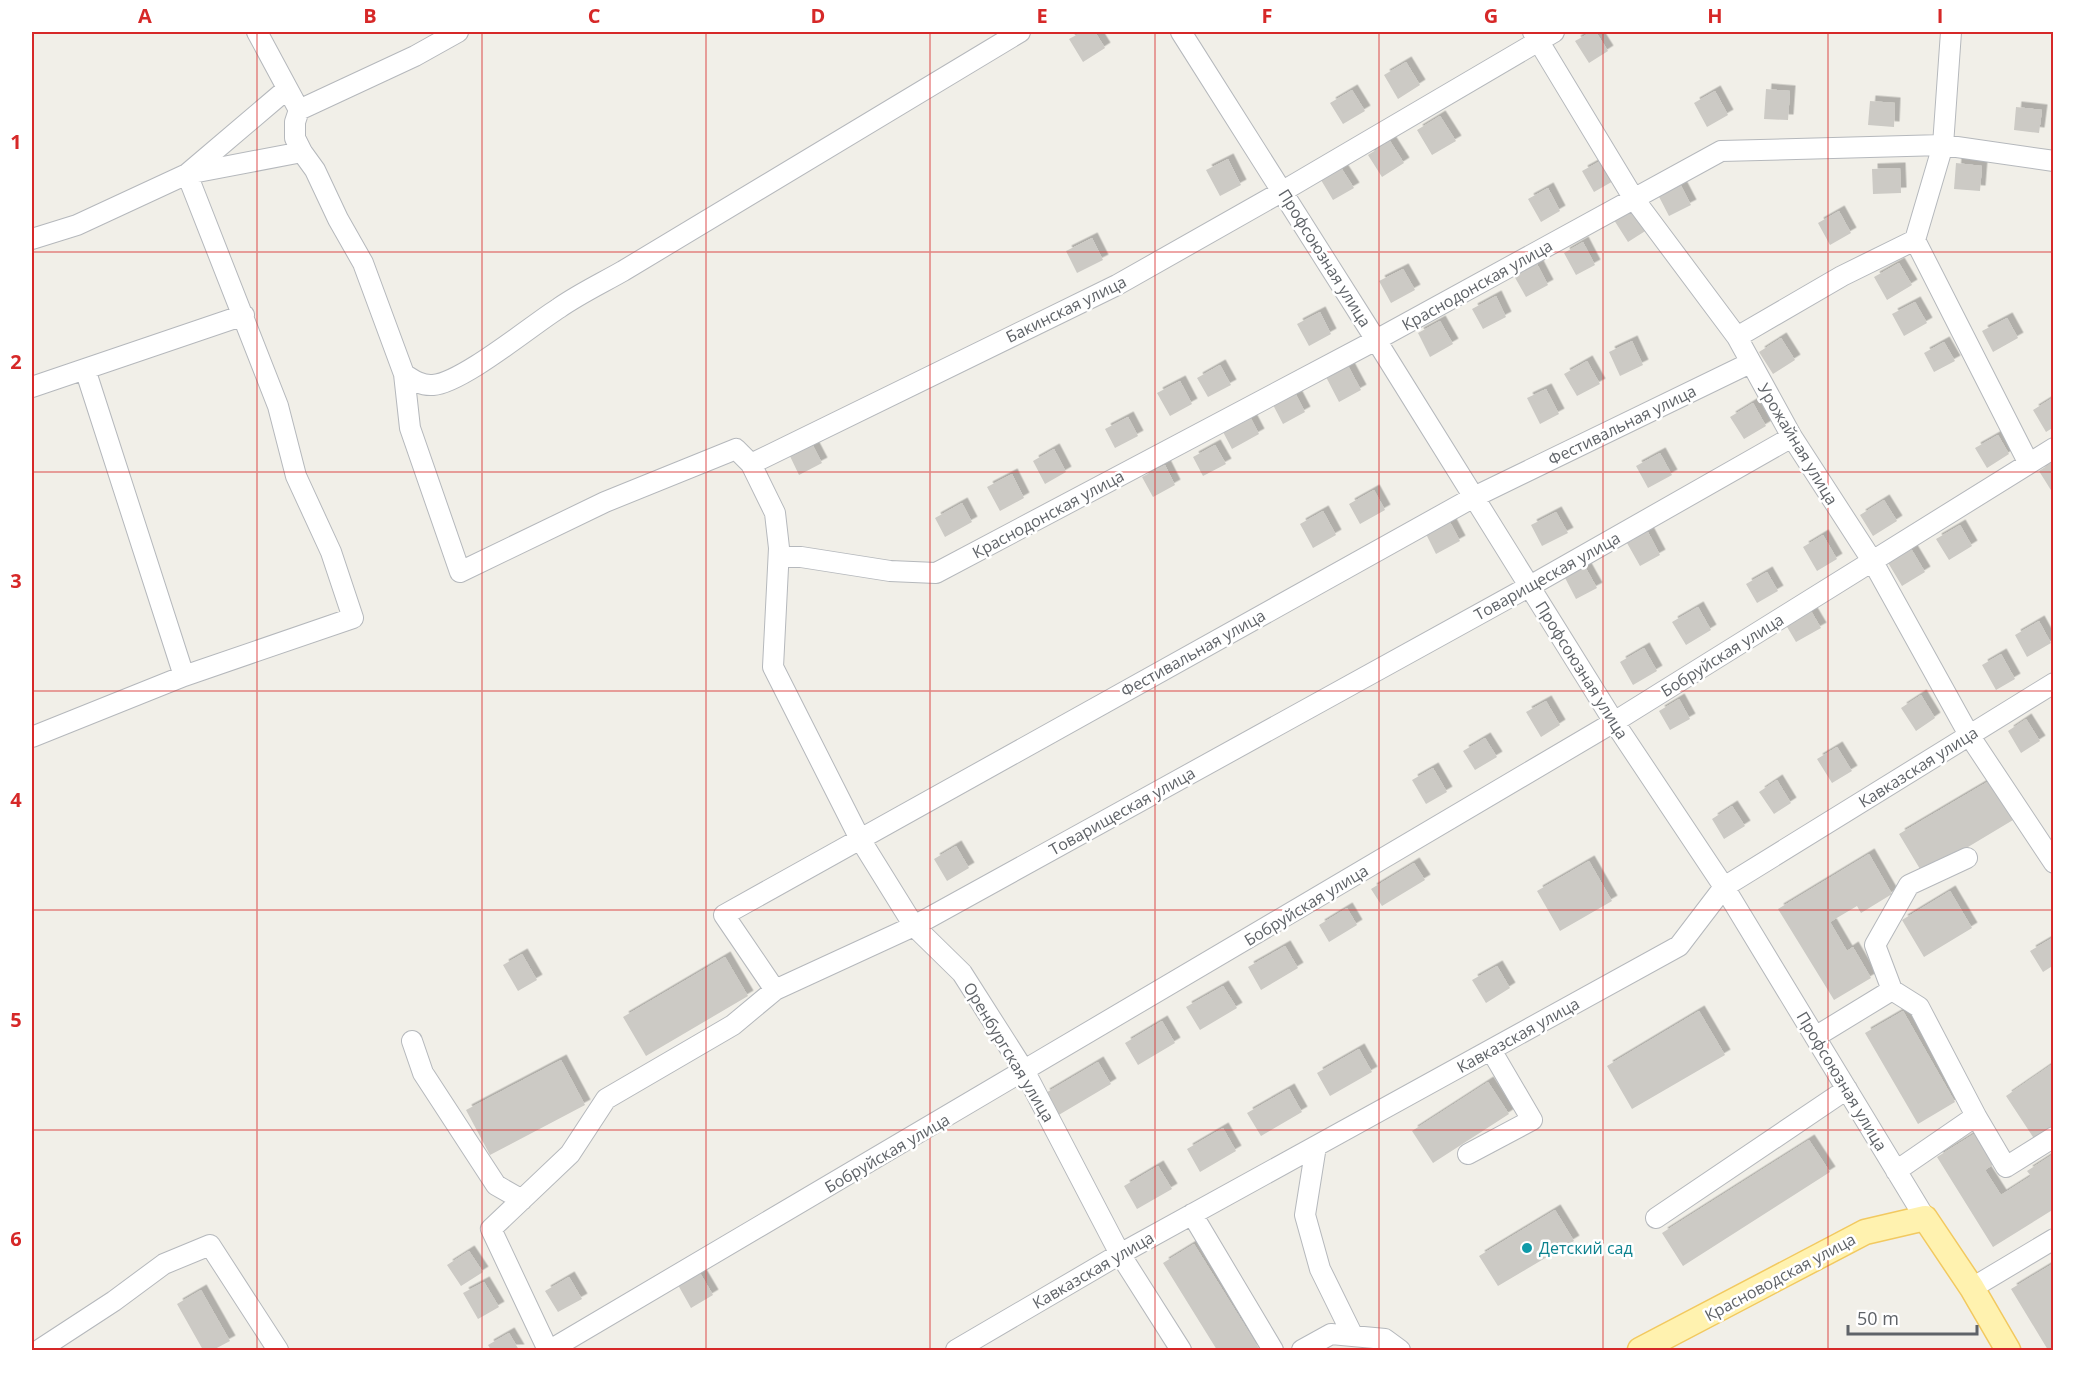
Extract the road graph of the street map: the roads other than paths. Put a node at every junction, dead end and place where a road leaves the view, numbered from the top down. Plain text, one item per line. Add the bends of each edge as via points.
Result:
1 (257, 32) edge
2 (458, 32) edge
3 (1020, 32) edge
4 (1181, 32) edge
5 (1951, 32) edge
6 (1542, 35) edge
7 (287, 89) junction
8 (299, 110) junction
9 (1943, 145) junction
10 (302, 152) junction
11 (2054, 161) edge
12 (188, 174) junction
13 (1283, 191) junction
14 (1634, 199) junction
15 (32, 239) edge
16 (1915, 240) junction
17 (244, 315) junction
18 (1737, 337) junction
19 (1376, 340) junction
20 (1750, 363) junction
21 (85, 369) junction
22 (404, 374) junction
23 (32, 387) edge
24 (1792, 437) junction
25 (2054, 448) edge
26 (2028, 462) junction
27 (750, 464) junction
28 (1474, 497) junction
29 (780, 557) junction
30 (1873, 562) junction
31 (1530, 586) junction
32 (184, 676) junction
33 (2054, 683) edge
34 (1614, 722) junction
35 (1969, 735) junction
36 (32, 736) edge
37 (860, 839) junction
38 (1967, 858) dead end
39 (2054, 863) edge
40 (1724, 887) junction
41 (914, 926) junction
42 (775, 990) junction
43 (1892, 990) junction
44 (1815, 1037) junction
45 (412, 1041) dead end
46 (1491, 1050) junction
47 (1025, 1072) junction
48 (1847, 1089) junction
49 (1976, 1116) junction
50 (2054, 1137) edge
51 (1316, 1146) junction
52 (1468, 1154) dead end
53 (1896, 1171) junction
54 (522, 1200) junction
55 (1192, 1214) junction
56 (1656, 1218) dead end
57 (1925, 1218) junction
58 (2054, 1239) edge
59 (1120, 1254) junction
60 (1972, 1288) junction
61 (1353, 1336) junction
62 (39, 1350) edge
63 (278, 1350) edge
64 (549, 1350) edge
65 (956, 1350) edge
66 (1182, 1350) edge
67 (1273, 1350) edge
68 (1302, 1350) edge
69 (1400, 1350) edge
70 (1640, 1350) edge
71 (2008, 1350) edge

1 - 7 street
2 - 8 street
3 - 22 street via 560,307 456,377 434,385 418,383
4 - 13 street, Профсоюзная улица
5 - 9 street
6 - 13 street, Бакинская улица
6 - 14 street, Урожайная улица
7 - 8 street
7 - 12 street
8 - 10 street via 295,138
9 - 11 street, Краснодонская улица
9 - 14 street, Краснодонская улица via 1721,151
9 - 16 street
10 - 12 street
10 - 22 street via 363,263
12 - 15 street via 77,225
12 - 17 street
13 - 19 street, Профсоюзная улица
13 - 27 street, Бакинская улица via 1117,285
14 - 18 street, Урожайная улица
14 - 19 street, Краснодонская улица
16 - 18 street via 1842,276
16 - 26 street
17 - 21 street
17 - 32 street via 278,406 296,476 331,552 353,618
18 - 20 street, Урожайная улица
19 - 28 street, Профсоюзная улица
19 - 29 street, Краснодонская улица via 936,573
20 - 24 street, Урожайная улица
20 - 28 street, Фестивальная улица
21 - 23 street
21 - 32 street
22 - 27 street via 410,428 460,572 605,502 736,449
24 - 30 street, Урожайная улица
24 - 31 street, Товарищеская улица
25 - 26 street, Бобруйская улица
26 - 30 street, Бобруйская улица
27 - 29 street via 775,513
28 - 31 street, Профсоюзная улица
28 - 37 street, Фестивальная улица
29 - 37 street, Оренбургская улица via 773,668
30 - 34 street, Бобруйская улица
30 - 35 street, Урожайная улица
31 - 34 street, Профсоюзная улица
31 - 41 street, Товарищеская улица
32 - 36 street
33 - 35 street, Кавказская улица
34 - 40 street, Профсоюзная улица
34 - 47 street, Бобруйская улица
35 - 39 street, Урожайная улица
35 - 40 street, Кавказская улица
37 - 41 street, Оренбургская улица
37 - 42 street, Фестивальная улица via 724,915
38 - 43 street via 1909,885 1875,945
40 - 44 street, Профсоюзная улица
40 - 46 street, Кавказская улица via 1679,946
41 - 42 street, Товарищеская улица
41 - 47 street, Оренбургская улица via 962,974
42 - 54 street, Товарищеская улица via 733,1024 606,1099 570,1154
43 - 44 street
43 - 49 street via 1919,1007
44 - 48 street, Профсоюзная улица
45 - 54 street via 423,1073 496,1185
46 - 51 street, Кавказская улица
46 - 52 street via 1532,1120
47 - 59 street, Оренбургская улица
47 - 64 street, Бобруйская улица
48 - 53 street, Профсоюзная улица
48 - 56 street
49 - 50 street via 2006,1167
49 - 53 street
51 - 55 street, Кавказская улица
51 - 61 street via 1305,1215 1320,1269
53 - 57 street, Профсоюзная улица
54 - 64 street, Товарищеская улица via 491,1229
55 - 59 street, Кавказская улица
55 - 67 street
57 - 60 main road
57 - 70 main road, Красноводская улица via 1865,1232
58 - 60 street
59 - 65 street, Кавказская улица
59 - 66 street, Оренбургская улица
60 - 71 main road
61 - 68 street via 1331,1334
61 - 69 street via 1385,1339
62 - 63 street via 164,1264 210,1245

